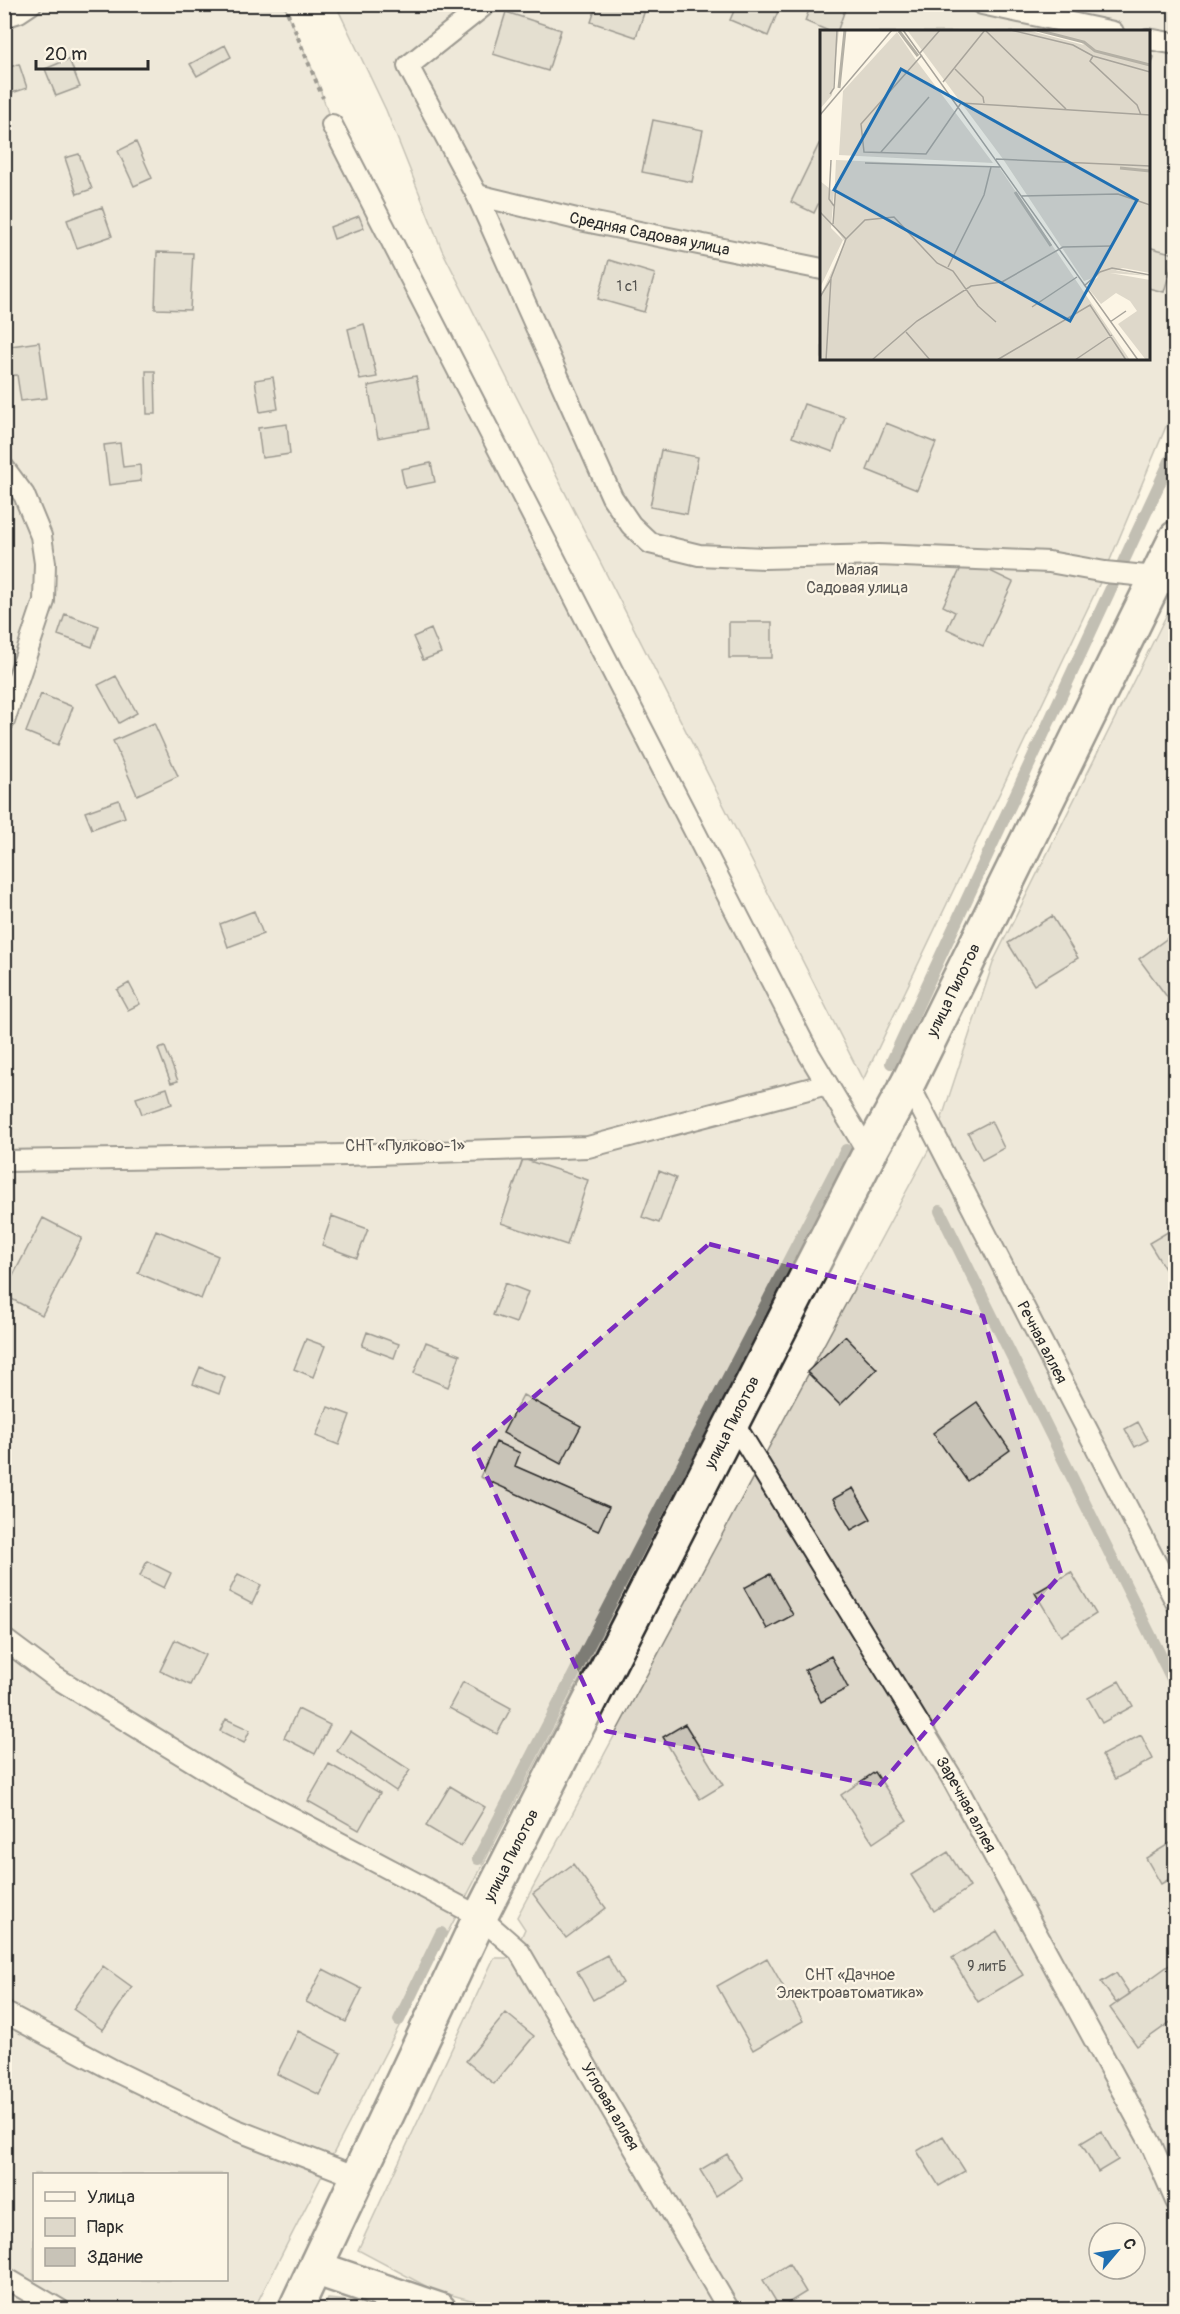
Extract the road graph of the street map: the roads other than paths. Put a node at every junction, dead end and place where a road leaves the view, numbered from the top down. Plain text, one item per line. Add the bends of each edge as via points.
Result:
1 (31, 4) edge
2 (486, 4) edge
3 (982, 4) edge
4 (4, 17) edge
5 (1104, 30) edge
6 (1150, 39) edge
7 (1176, 44) edge
8 (332, 125) road end
9 (477, 195) junction
10 (820, 269) edge
11 (4, 468) edge
12 (1176, 538) edge
13 (1166, 582) edge
14 (4, 721) edge
15 (908, 1083) junction
16 (827, 1084) junction
17 (869, 1154) junction
18 (4, 1161) edge
19 (733, 1422) junction
20 (1176, 1602) edge
21 (4, 1640) edge
22 (480, 1917) junction
23 (4, 2012) edge
24 (357, 2176) junction
25 (1176, 2201) edge
26 (315, 2268) junction
27 (4, 2277) edge
28 (60, 2310) edge
29 (296, 2310) edge
30 (439, 2310) edge
31 (729, 2310) edge

1 - 4 lane
2 - 9 lane via 408,66
3 - 5 lane
6 - 7 lane
8 - 16 lane
9 - 10 lane, Средняя Садовая улица
9 - 13 lane via 612,497 631,525 650,543 699,555 879,555 1049,562
11 - 14 lane via 24,495 41,536 45,563 44,601
12 - 13 street, улица Пилотов
13 - 15 street, улица Пилотов
15 - 17 street, улица Пилотов
15 - 20 lane, Речная аллея
16 - 17 lane
16 - 18 lane via 588,1147
17 - 19 street, улица Пилотов
19 - 22 street, улица Пилотов
19 - 25 lane, Заречная аллея via 952,1778 1151,2144
21 - 22 lane, Угловая аллея via 55,1677 238,1789
22 - 24 street, улица Пилотов
22 - 31 lane, Угловая аллея via 519,1951
23 - 24 lane via 234,2129
24 - 26 street, улица Пилотов
26 - 29 street, улица Пилотов
26 - 30 street
27 - 28 lane

